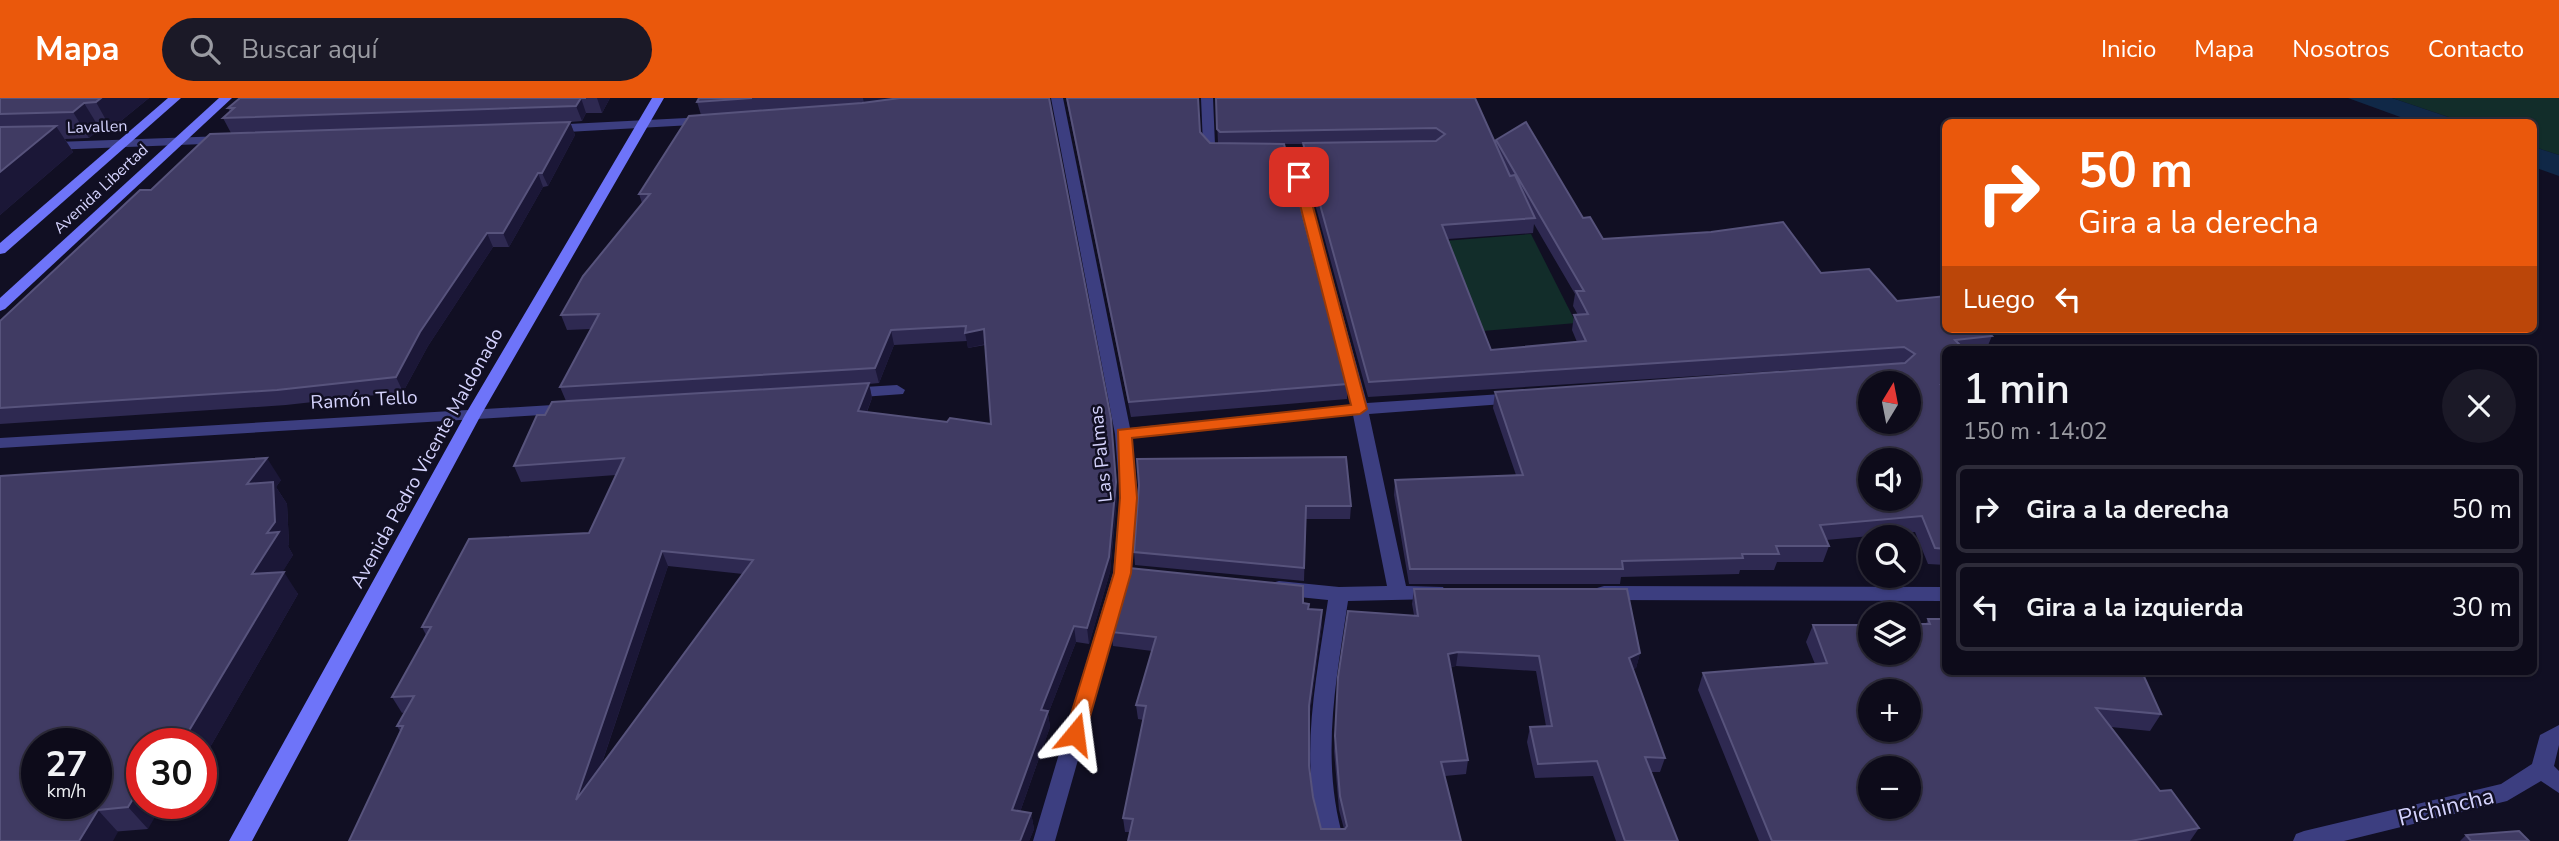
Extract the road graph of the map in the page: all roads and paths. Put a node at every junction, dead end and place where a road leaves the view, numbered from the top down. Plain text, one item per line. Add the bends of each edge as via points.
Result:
1 (175, 98) edge
2 (226, 98) edge
3 (658, 98) edge
4 (1057, 98) edge
5 (1207, 98) edge
6 (726, 120) edge
7 (643, 126) junction
8 (534, 130) edge
9 (233, 140) edge
10 (179, 141) junction
11 (122, 143) junction
12 (0, 148) edge
13 (1244, 152) edge
14 (1292, 152) dead end
15 (0, 250) edge
16 (0, 306) edge
17 (897, 390) dead end
18 (829, 394) edge
19 (1539, 396) edge
20 (582, 408) edge
21 (1360, 409) junction
22 (473, 415) junction
23 (1124, 434) junction
24 (0, 443) edge
25 (1258, 586) edge
26 (1398, 592) junction
27 (1452, 592) edge
28 (1590, 593) edge
29 (1339, 594) junction
30 (1942, 594) edge
31 (2559, 734) edge
32 (2542, 769) junction
33 (2559, 784) edge
34 (240, 841) edge
35 (1044, 841) edge
36 (1333, 841) edge
37 (2304, 841) edge

1 - 11 main road, Avenida Libertad
2 - 10 main road, Avenida Libertad
3 - 7 main road, Avenida Pedro Vicente Maldonado
4 - 23 street, Las Palmas
5 - 13 street via 1210,148
6 - 7 street
7 - 8 street
7 - 22 main road, Avenida Pedro Vicente Maldonado
9 - 10 street, Lavallen
10 - 11 street, Lavallen
10 - 16 main road, Avenida Libertad
11 - 12 street, Lavallen
11 - 15 main road, Avenida Libertad
14 - 21 street
17 - 18 street
19 - 21 street
20 - 22 street, Ramón Tello
21 - 23 street
21 - 26 street
22 - 24 street, Ramón Tello
22 - 34 main road, Avenida Pedro Vicente Maldonado
23 - 35 street, Las Palmas via 1129,574
25 - 29 street
26 - 27 street
26 - 29 street
28 - 30 street
29 - 36 street via 1319,749 1324,819
31 - 32 street via 2548,741
32 - 33 street
32 - 37 street, Pichincha via 2507,792

